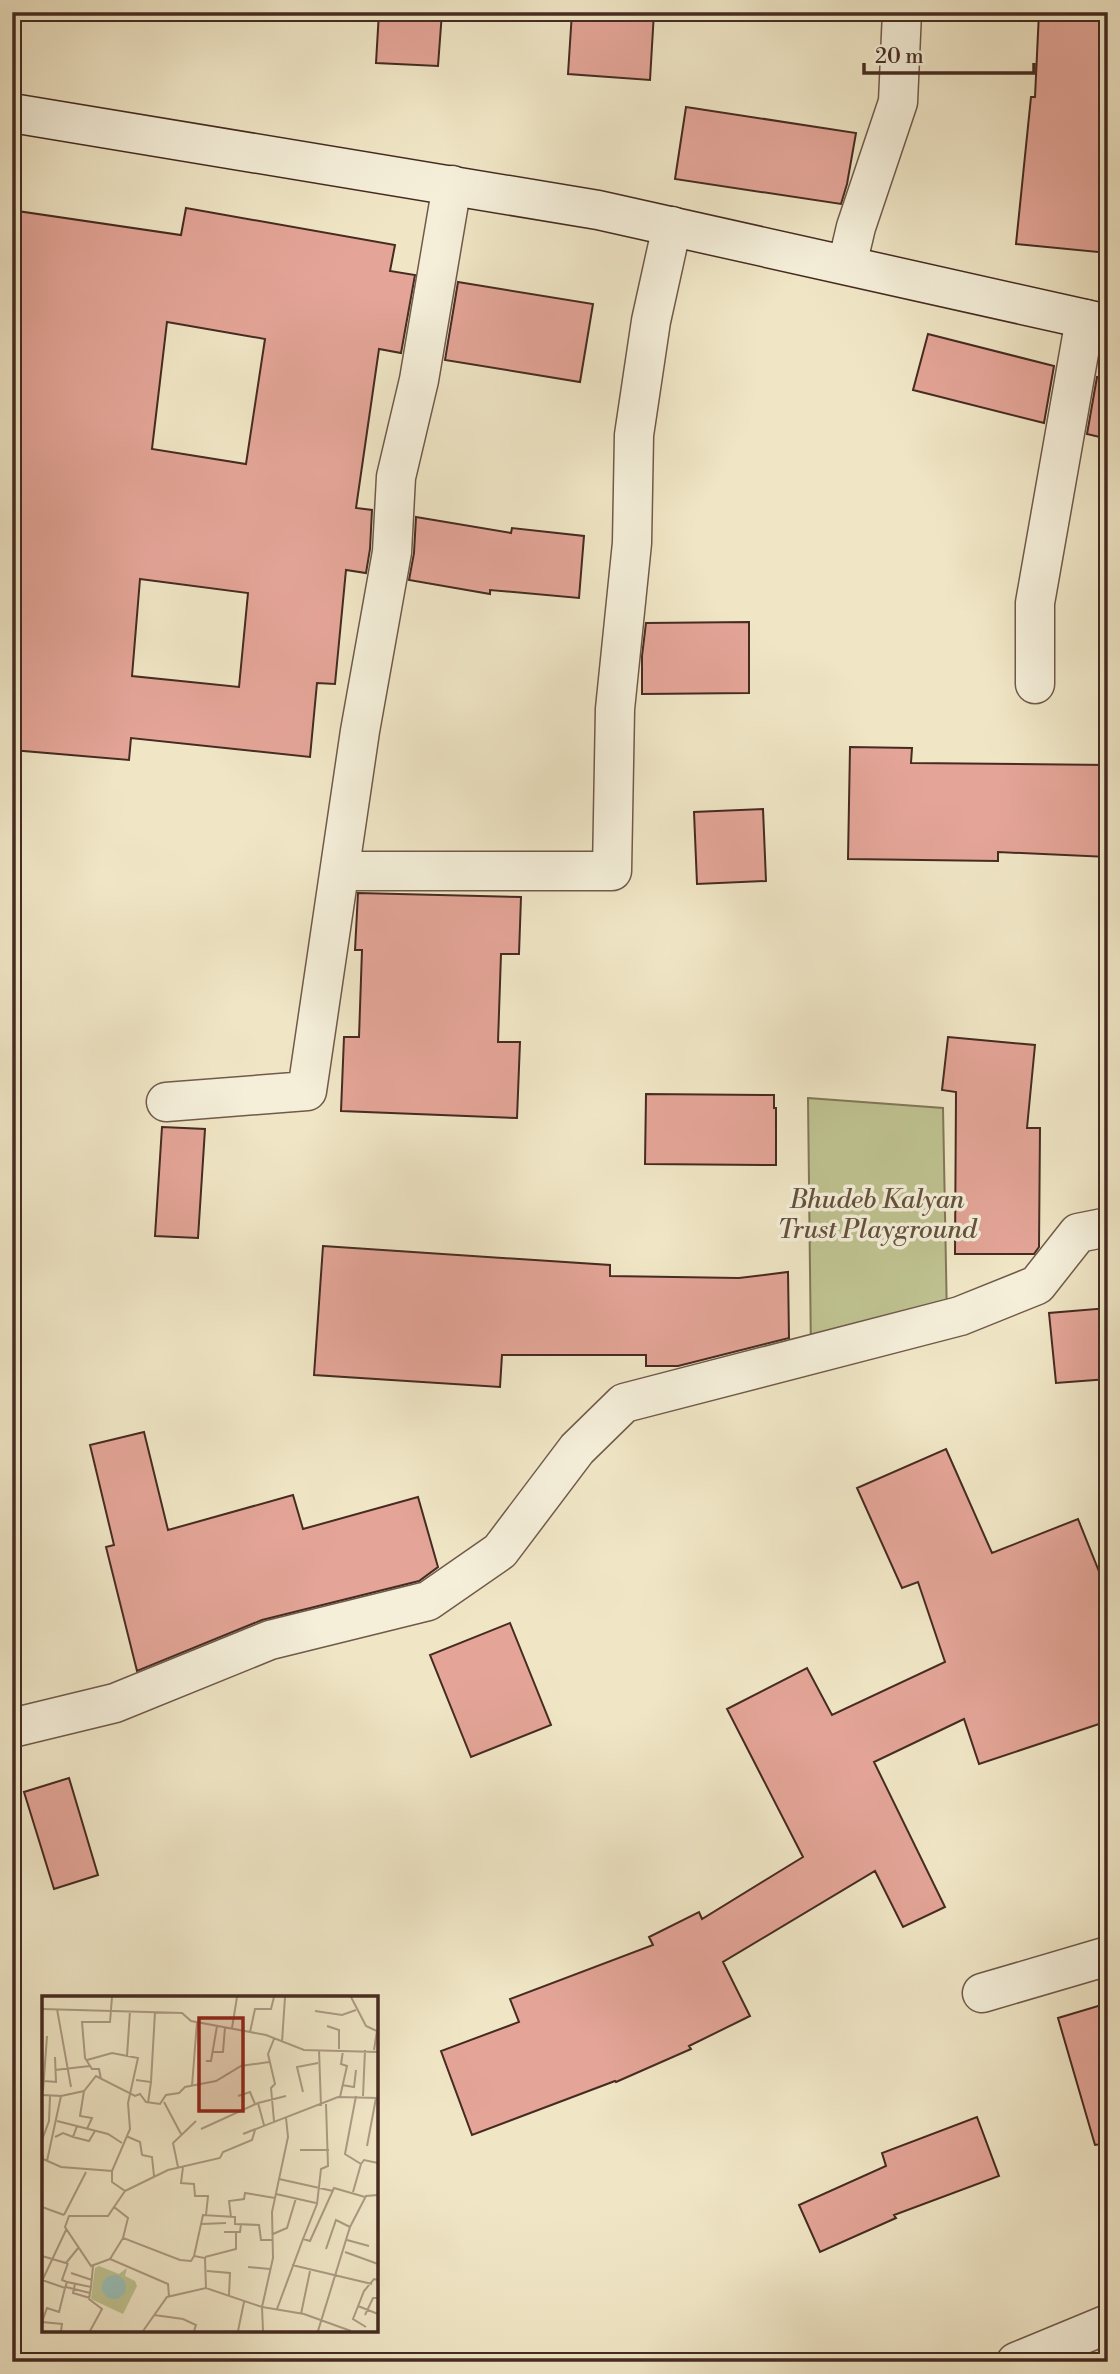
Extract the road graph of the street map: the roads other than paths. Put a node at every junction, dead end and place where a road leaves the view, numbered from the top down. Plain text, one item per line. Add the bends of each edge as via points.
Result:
1 (902, 12) edge
2 (12, 113) edge
3 (452, 186) junction
4 (672, 226) junction
5 (847, 265) junction
6 (1097, 321) edge
7 (1035, 684) dead end
8 (341, 871) junction
9 (166, 1102) dead end
10 (1108, 1227) edge
11 (12, 1728) edge
12 (1108, 1956) edge
13 (982, 1993) dead end
14 (1108, 2324) edge
15 (1016, 2362) edge

1 - 5 street via 898,102
2 - 3 street
3 - 4 street
3 - 8 street via 424,355 396,477 392,552
4 - 5 street
4 - 8 street via 651,321 635,435 632,542 615,709 612,871
5 - 6 street
6 - 7 street via 1035,603
8 - 9 street via 307,1091
10 - 11 street via 1077,1233 1037,1285 960,1316 624,1403 578,1450 500,1552 428,1601 270,1640 115,1703
12 - 13 street
14 - 15 street

